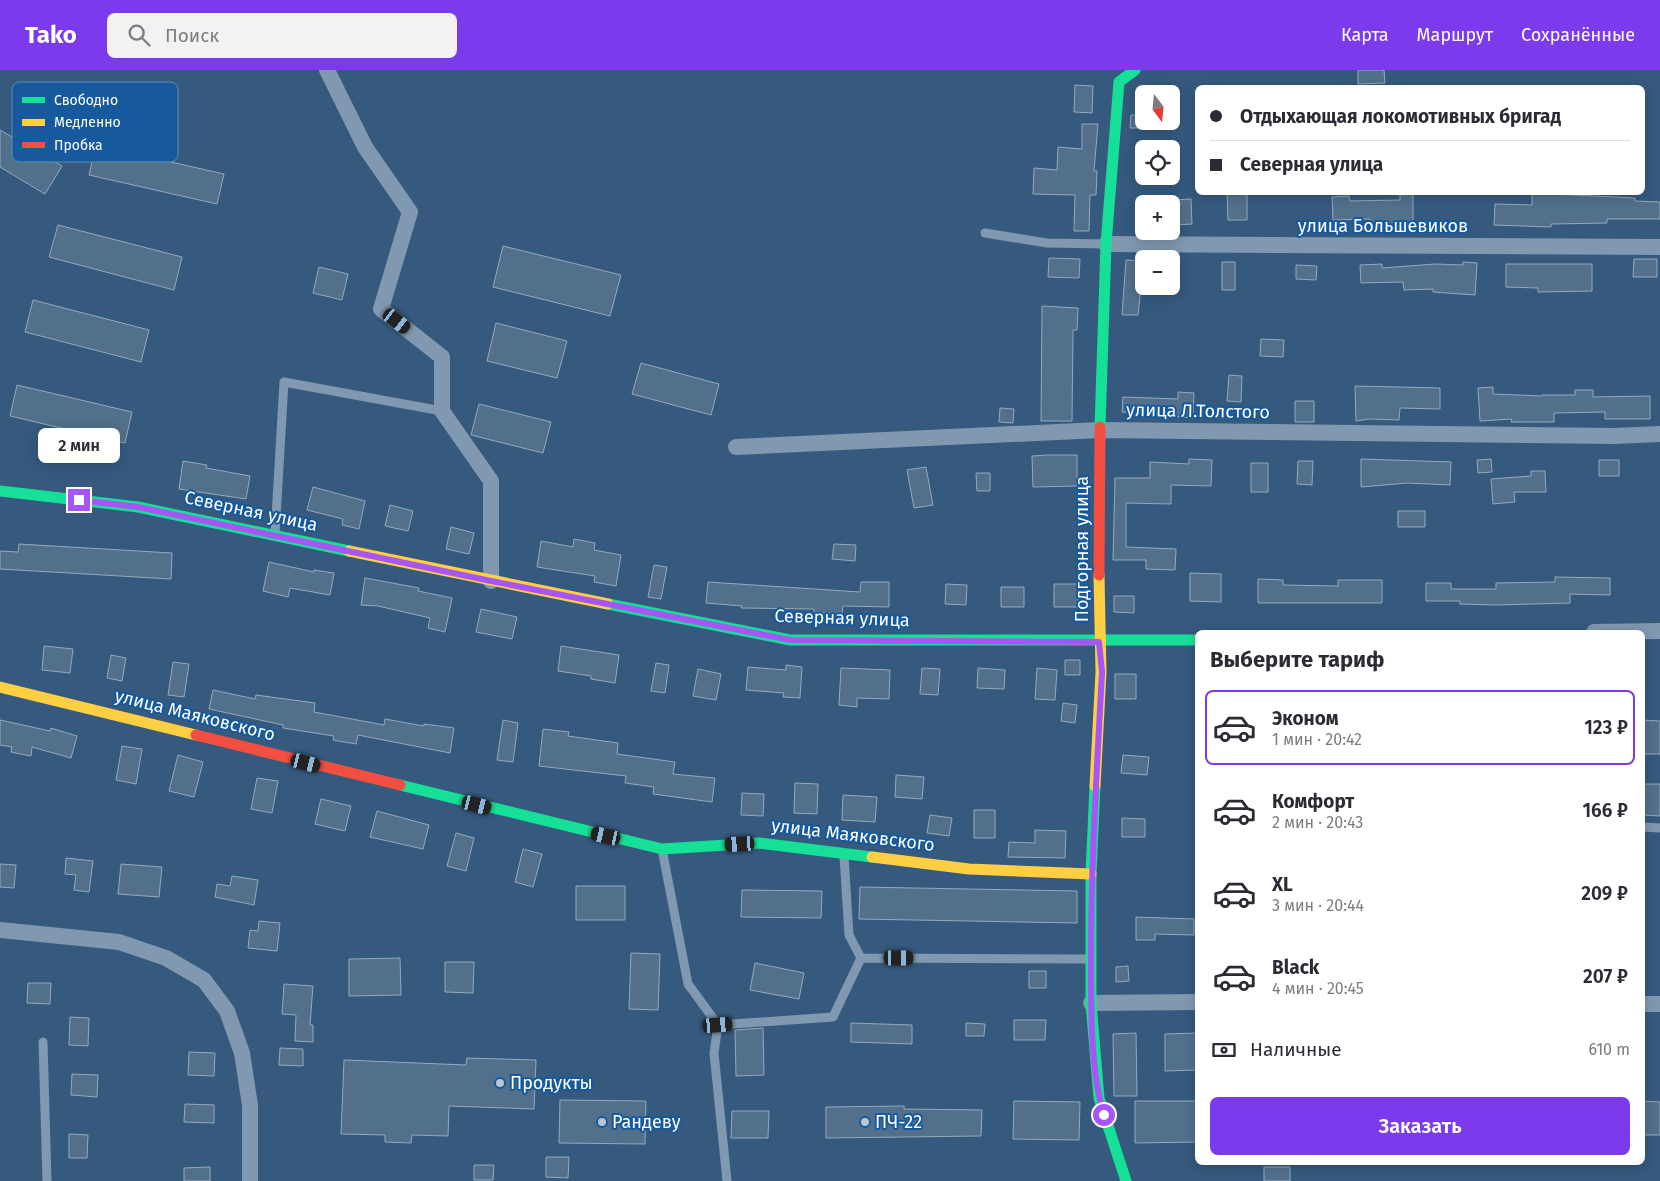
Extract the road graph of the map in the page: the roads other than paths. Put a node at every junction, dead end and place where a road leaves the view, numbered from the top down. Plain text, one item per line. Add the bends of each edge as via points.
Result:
1 (327, 70) edge
2 (1135, 70) edge
3 (985, 232) dead end
4 (1106, 244) junction
5 (1660, 247) edge
6 (442, 411) junction
7 (1100, 430) junction
8 (1660, 434) edge
9 (736, 447) dead end
10 (0, 491) edge
11 (275, 536) junction
12 (491, 581) junction
13 (1645, 631) edge
14 (1660, 631) edge
15 (1195, 640) edge
16 (1099, 642) junction
17 (0, 687) edge
18 (1645, 827) edge
19 (1660, 828) edge
20 (662, 849) junction
21 (844, 854) junction
22 (1091, 874) junction
23 (0, 930) edge
24 (861, 958) junction
25 (1091, 959) junction
26 (1195, 1002) edge
27 (1091, 1003) junction
28 (1645, 1004) edge
29 (1660, 1004) edge
30 (718, 1025) junction
31 (43, 1042) dead end
32 (47, 1181) edge
33 (250, 1181) edge
34 (727, 1181) edge
35 (1126, 1181) edge

1 - 6 street via 365,147 410,212 381,309 442,357
2 - 4 street, Подгорная улица via 1120,82
3 - 4 lane via 1047,243
4 - 5 street, улица Большевиков
4 - 7 street, Подгорная улица
6 - 11 lane via 284,382
6 - 12 street via 491,481
7 - 8 street, улица Л.Толстого
7 - 9 street, улица Л.Толстого
7 - 16 street, Подгорная улица
10 - 11 street, Северная улица via 138,507
11 - 12 street, Северная улица
12 - 16 street, Северная улица via 790,640
13 - 14 street
15 - 16 street, Северная улица
16 - 22 street, Подгорная улица via 1102,672
17 - 20 street, улица Маяковского
18 - 19 lane
20 - 21 street, улица Маяковского via 759,843
20 - 30 lane via 688,984
21 - 22 street, улица Маяковского via 969,869
21 - 24 lane via 849,934
22 - 25 street, Подгорная улица
23 - 33 street via 119,942 166,958 204,980 227,1011 242,1053 250,1105
24 - 25 lane
24 - 30 lane via 833,1017
25 - 27 street, Подгорная улица
26 - 27 street
27 - 35 street, Подгорная улица via 1099,1098
28 - 29 street
30 - 34 lane via 714,1053
31 - 32 lane

